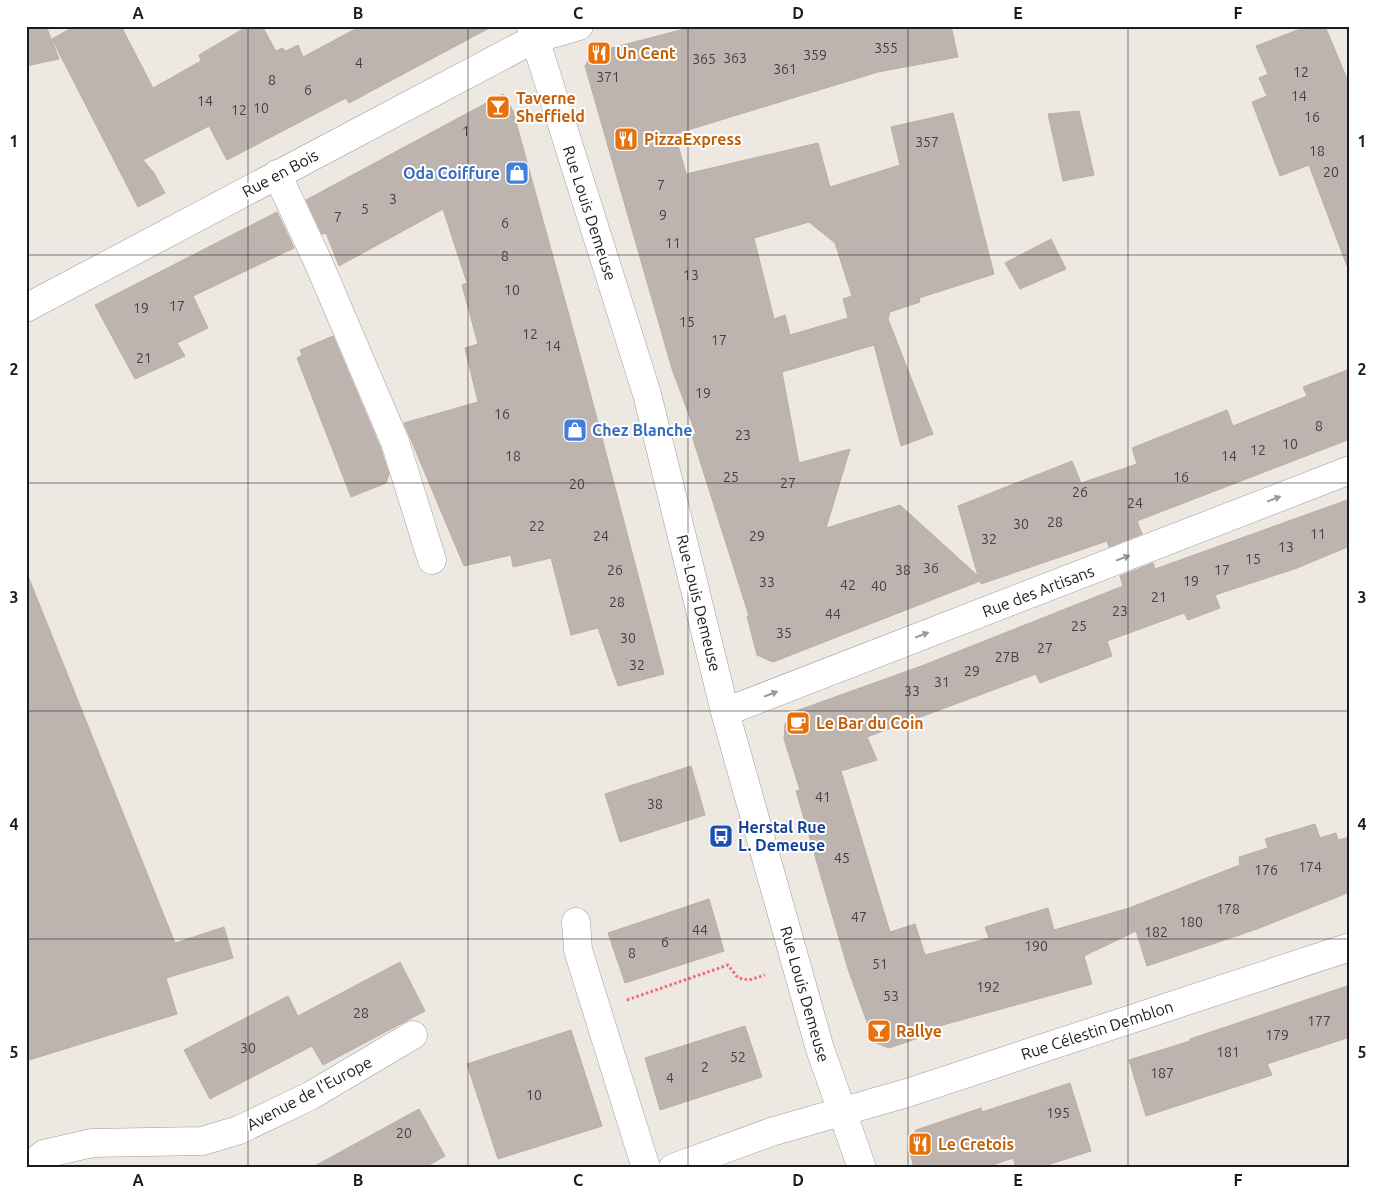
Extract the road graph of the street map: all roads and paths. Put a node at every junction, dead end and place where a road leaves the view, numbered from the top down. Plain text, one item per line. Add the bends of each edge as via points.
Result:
1 (579, 26) edge
2 (533, 32) edge
3 (277, 174) junction
4 (26, 308) edge
5 (1350, 470) edge
6 (432, 560) dead end
7 (725, 712) junction
8 (576, 922) dead end
9 (1350, 947) edge
10 (796, 966) junction
11 (597, 1011) junction
12 (413, 1035) dead end
13 (843, 1109) junction
14 (27, 1168) edge
15 (646, 1168) edge
16 (673, 1168) edge
17 (862, 1168) edge

1 - 2 street, Rue en Bois
2 - 3 street, Rue en Bois
2 - 7 street, Rue Louis Demeuse via 647,394
3 - 4 street, Rue en Bois
3 - 6 street via 395,442
7 -> 5 street, Rue des Artisans
7 - 10 street, Rue Louis Demeuse
8 - 11 street via 578,950
9 - 13 street, Rue Célestin Demblon via 907,1093
10 - 11 path via 749,980 738,978 728,965
10 - 13 street, Rue Louis Demeuse via 820,1049
11 - 15 street
12 - 14 street, Avenue de l'Europe via 310,1096 239,1130 202,1142 92,1143 44,1154
13 - 16 street
13 - 17 street, Rue Louis Demeuse

